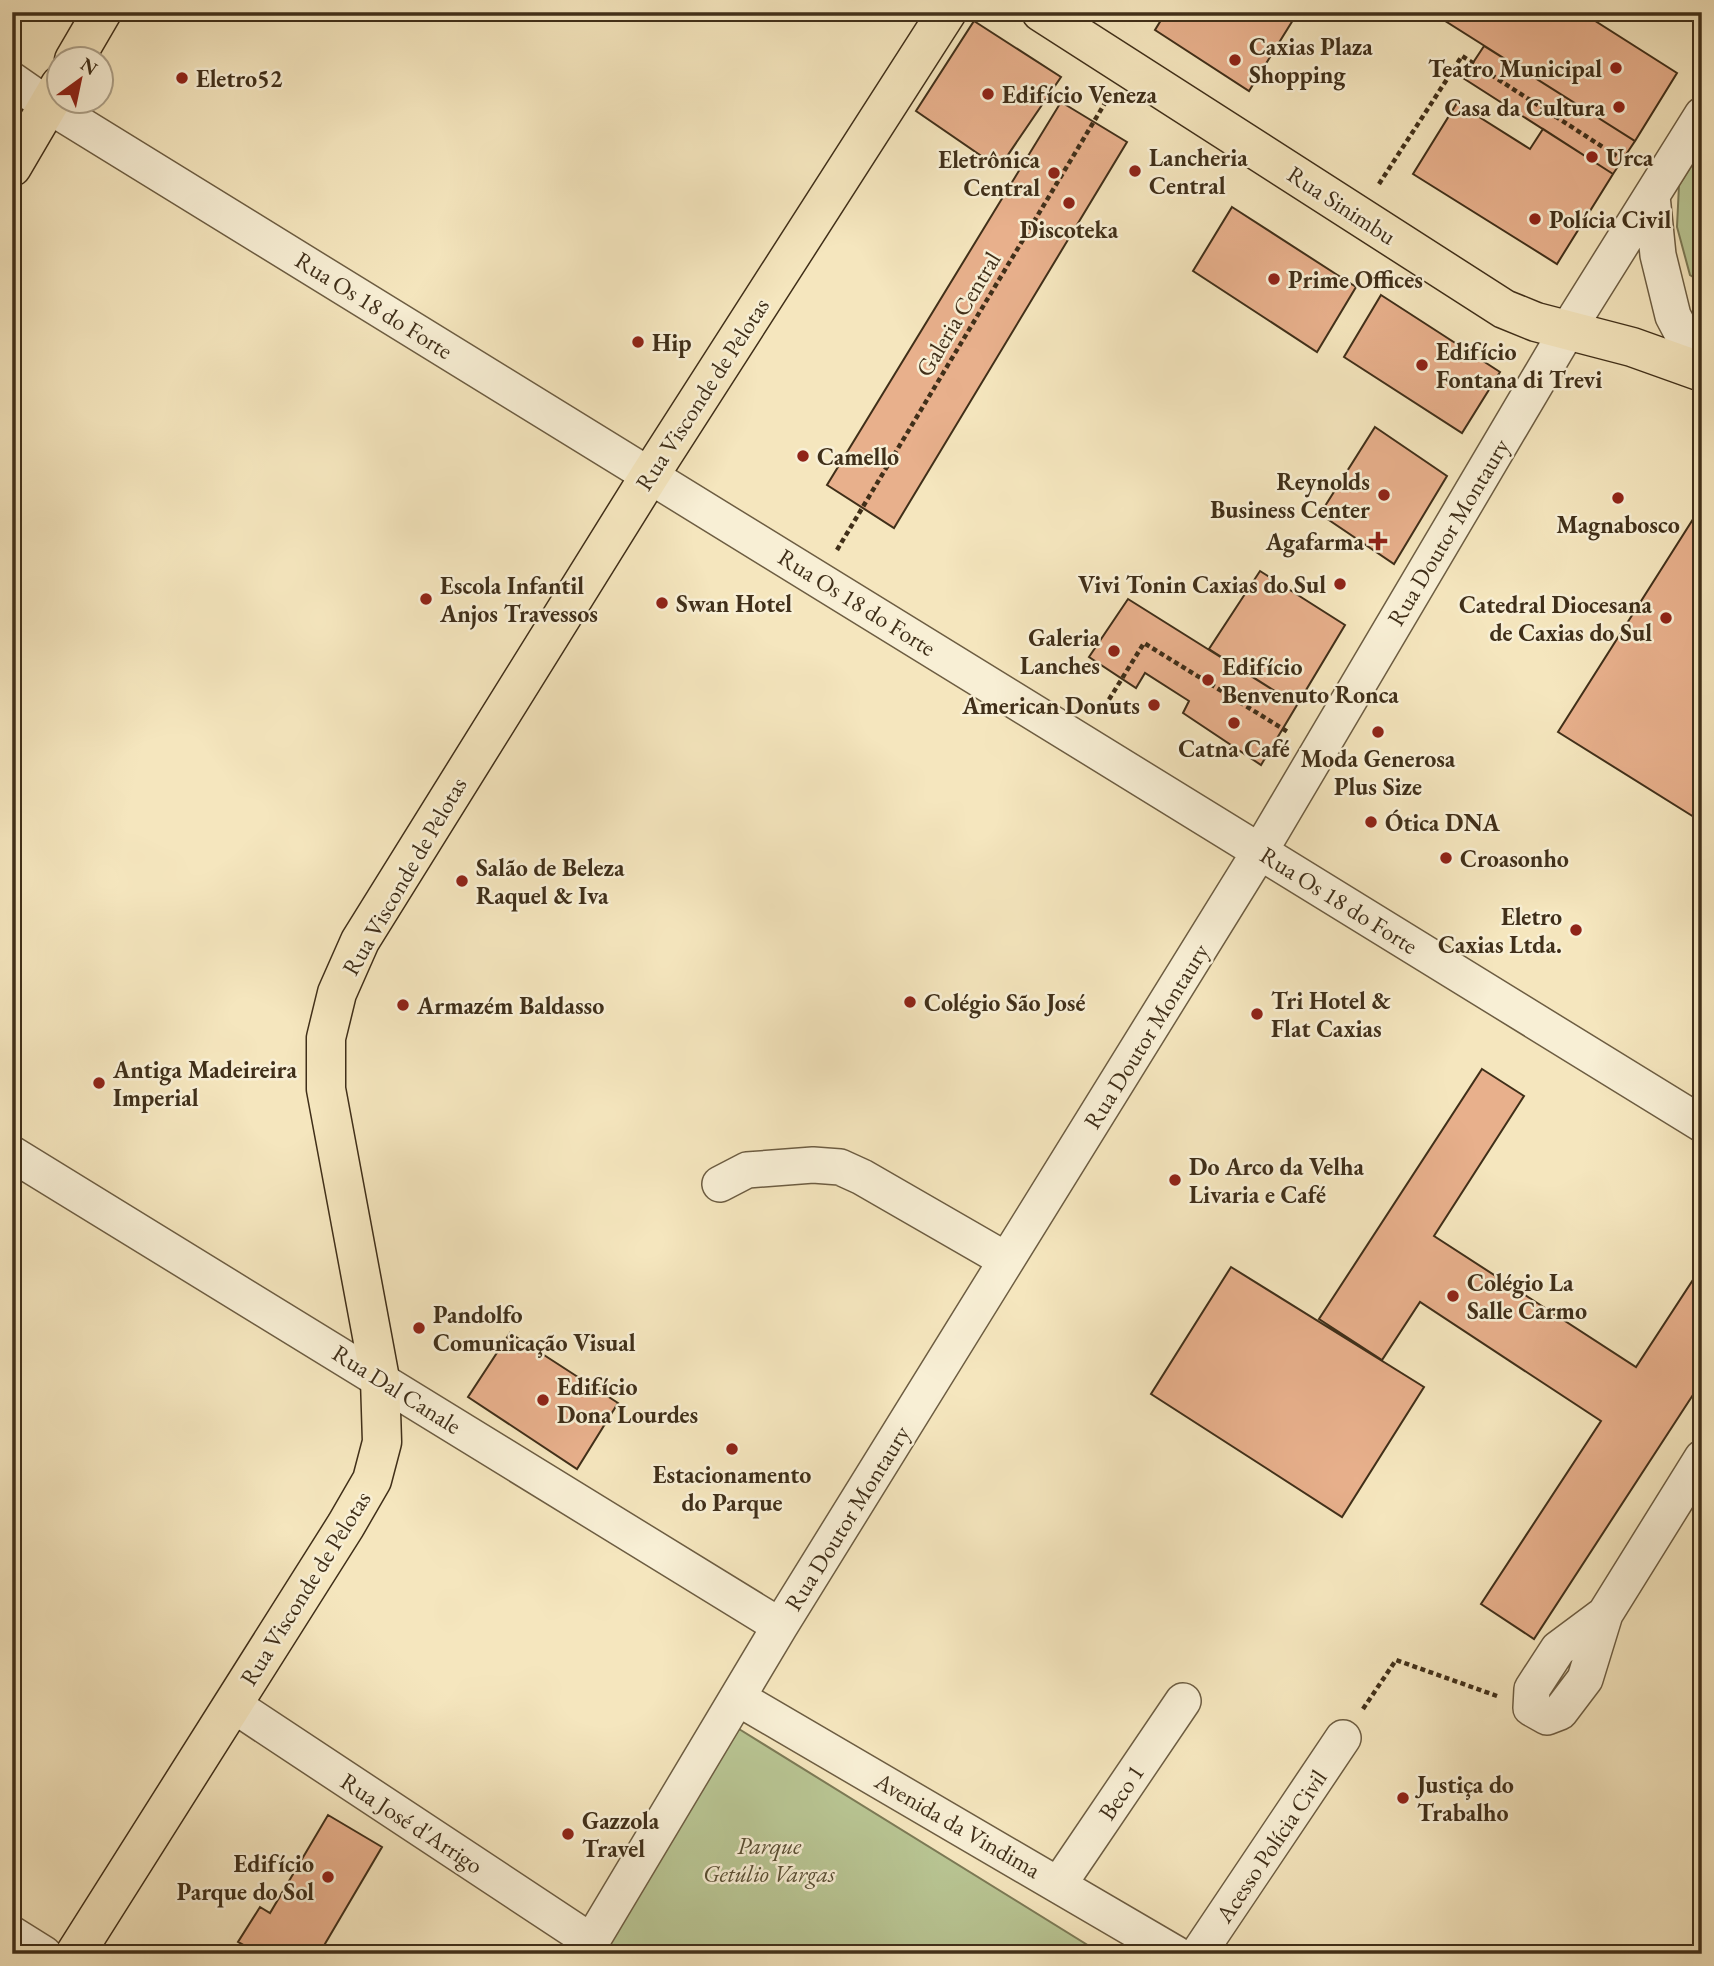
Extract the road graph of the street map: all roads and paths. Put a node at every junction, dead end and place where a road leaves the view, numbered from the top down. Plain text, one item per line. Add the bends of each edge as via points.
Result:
1 (102, 12) edge
2 (947, 12) edge
3 (1041, 12) edge
4 (82, 46) edge
5 (1126, 67) junction
6 (12, 80) edge
7 (46, 92) edge
8 (46, 109) edge
9 (1702, 115) edge
10 (87, 116) edge
11 (12, 167) edge
12 (1656, 190) junction
13 (1358, 216) junction
14 (1567, 331) junction
15 (1702, 372) edge
16 (650, 475) junction
17 (819, 579) junction
18 (1083, 742) junction
19 (1319, 751) junction
20 (1260, 851) junction
21 (1702, 1124) edge
22 (12, 1154) edge
23 (720, 1184) dead end
24 (1006, 1260) junction
25 (380, 1379) junction
26 (1702, 1458) edge
27 (780, 1626) junction
28 (738, 1698) junction
29 (1183, 1701) dead end
30 (232, 1704) junction
31 (1531, 1708) joint
32 (1343, 1738) joint
33 (1059, 1884) junction
34 (12, 1934) edge
35 (588, 1948) edge
36 (44, 1954) edge
37 (75, 1954) edge
38 (1176, 1954) edge
39 (1198, 1954) edge

1 - 4 main road
2 - 16 main road, Rua Visconde de Pelotas
3 - 5 main road, Rua Sinimbu
5 - 13 main road, Rua Sinimbu
5 - 17 path, Galeria Central
6 - 7 street, Rua Os 18 do Forte
8 - 11 main road
9 - 12 street, Rua Doutor Montaury
10 - 16 street, Rua Os 18 do Forte
12 - 13 path via 1462,56
12 - 14 street, Rua Doutor Montaury
12 - 15 street, Rua Sinimbu via 1658,255 1672,316
13 - 14 main road, Rua Sinimbu via 1504,309
14 - 15 main road, Rua Sinimbu via 1632,347
14 - 19 street, Rua Doutor Montaury
16 - 17 street, Rua Os 18 do Forte
16 - 25 main road, Rua Visconde de Pelotas via 360,941 338,993 326,1038 326,1088
17 - 18 street, Rua Os 18 do Forte
18 - 19 path via 1144,643
18 - 20 street, Rua Os 18 do Forte
19 - 20 street, Rua Doutor Montaury
20 - 21 street, Rua Os 18 do Forte
20 - 24 street, Rua Doutor Montaury
22 - 25 street, Rua Dal Canale
23 - 24 street via 747,1170 839,1167
24 - 27 street, Rua Doutor Montaury
25 - 27 street, Rua Dal Canale
25 - 30 main road, Rua Visconde de Pelotas via 382,1442 372,1480
26 - 31 street via 1605,1614 1559,1649 1532,1689
27 - 28 street, Rua Doutor Montaury
28 - 33 street, Avenida da Vindima
28 - 35 street, Rua Doutor Montaury
29 - 33 street, Beco 1
30 - 35 street, Rua José d'Arrigo
30 - 37 main road, Rua Visconde de Pelotas
31 - 32 path via 1396,1660
32 - 39 street, Acesso Polícia Civil
33 - 38 street, Avenida da Vindima
34 - 36 street

